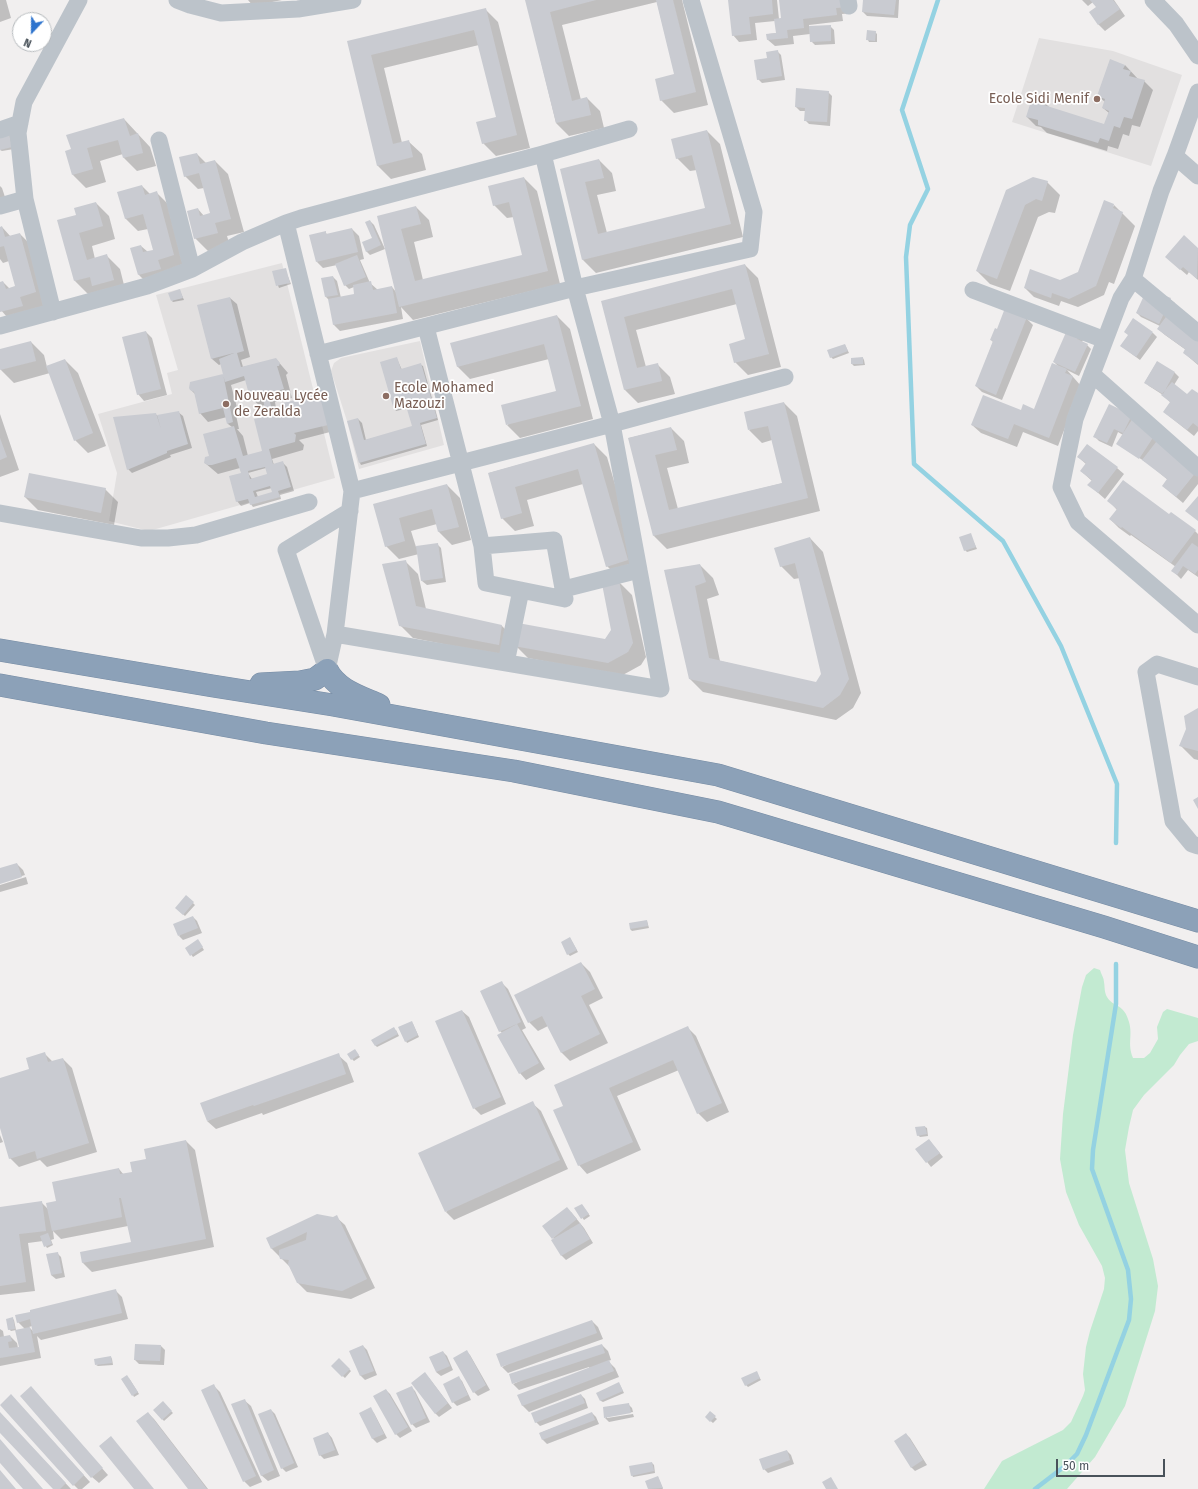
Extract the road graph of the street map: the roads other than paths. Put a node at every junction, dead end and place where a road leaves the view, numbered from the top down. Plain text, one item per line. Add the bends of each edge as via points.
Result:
1 (79, 0) edge
2 (353, 0) edge
3 (691, 0) edge
4 (1153, 0) edge
5 (185, 2) edge
6 (297, 4) edge
7 (1198, 56) edge
8 (1198, 92) edge
9 (20, 123) junction
10 (629, 129) dead end
11 (0, 130) edge
12 (159, 140) dead end
13 (543, 154) junction
14 (1174, 156) junction
15 (1198, 176) edge
16 (25, 199) junction
17 (0, 206) edge
18 (286, 223) junction
19 (192, 269) junction
20 (1133, 279) junction
21 (575, 288) junction
22 (973, 290) dead end
23 (53, 312) junction
24 (0, 326) edge
25 (426, 327) junction
26 (1198, 333) edge
27 (1105, 340) junction
28 (318, 354) junction
29 (1092, 374) junction
30 (785, 377) dead end
31 (612, 424) junction
32 (460, 463) junction
33 (1198, 468) edge
34 (352, 491) junction
35 (309, 502) dead end
36 (350, 511) junction
37 (0, 513) edge
38 (482, 546) junction
39 (639, 570) junction
40 (564, 589) junction
41 (521, 590) junction
42 (1198, 624) edge
43 (335, 634) junction
44 (0, 650) edge
45 (506, 663) junction
46 (327, 670) junction
47 (1198, 678) edge
48 (0, 685) edge
49 (213, 686) junction
50 (414, 720) junction
51 (1198, 846) edge
52 (1198, 921) edge
53 (1198, 957) edge

1 - 9 street via 24,102
2 - 6 street
3 - 21 street via 754,212 750,249
4 - 7 street via 1176,24
5 - 6 street via 221,13
8 - 14 street
9 - 11 street
9 - 16 street via 18,133
10 - 13 street
12 - 19 street
13 - 18 street
13 - 21 street
14 - 15 street
14 - 20 street via 1160,191
16 - 17 street
16 - 23 street
18 - 19 street via 242,242
18 - 28 street
19 - 23 street via 147,286
20 - 26 street
20 - 27 street via 1121,298
21 - 25 street
21 - 31 street
22 - 27 street
23 - 24 street
25 - 28 street
25 - 32 street
27 - 29 street
28 - 34 street
29 - 33 street
29 - 42 street via 1075,419 1061,487 1078,522
30 - 31 street
31 - 32 street
31 - 39 street
32 - 34 street
32 - 38 street
34 - 36 street
35 - 37 street via 203,533 168,538 142,538
36 - 43 street
36 - 46 street via 286,550
38 - 40 street via 554,540
38 - 41 street via 486,583
39 - 40 street
39 - 45 street via 661,689
40 - 41 street via 565,599
41 - 45 street
43 - 45 street
43 - 46 street
44 - 49 highway
46 - 49 highway via 314,679 300,682
46 - 50 highway via 331,678 350,692
47 - 51 street via 1157,664 1146,672 1173,821 1192,844
48 - 53 highway via 266,733 514,771 718,812
49 - 50 highway
50 - 52 highway via 718,776

